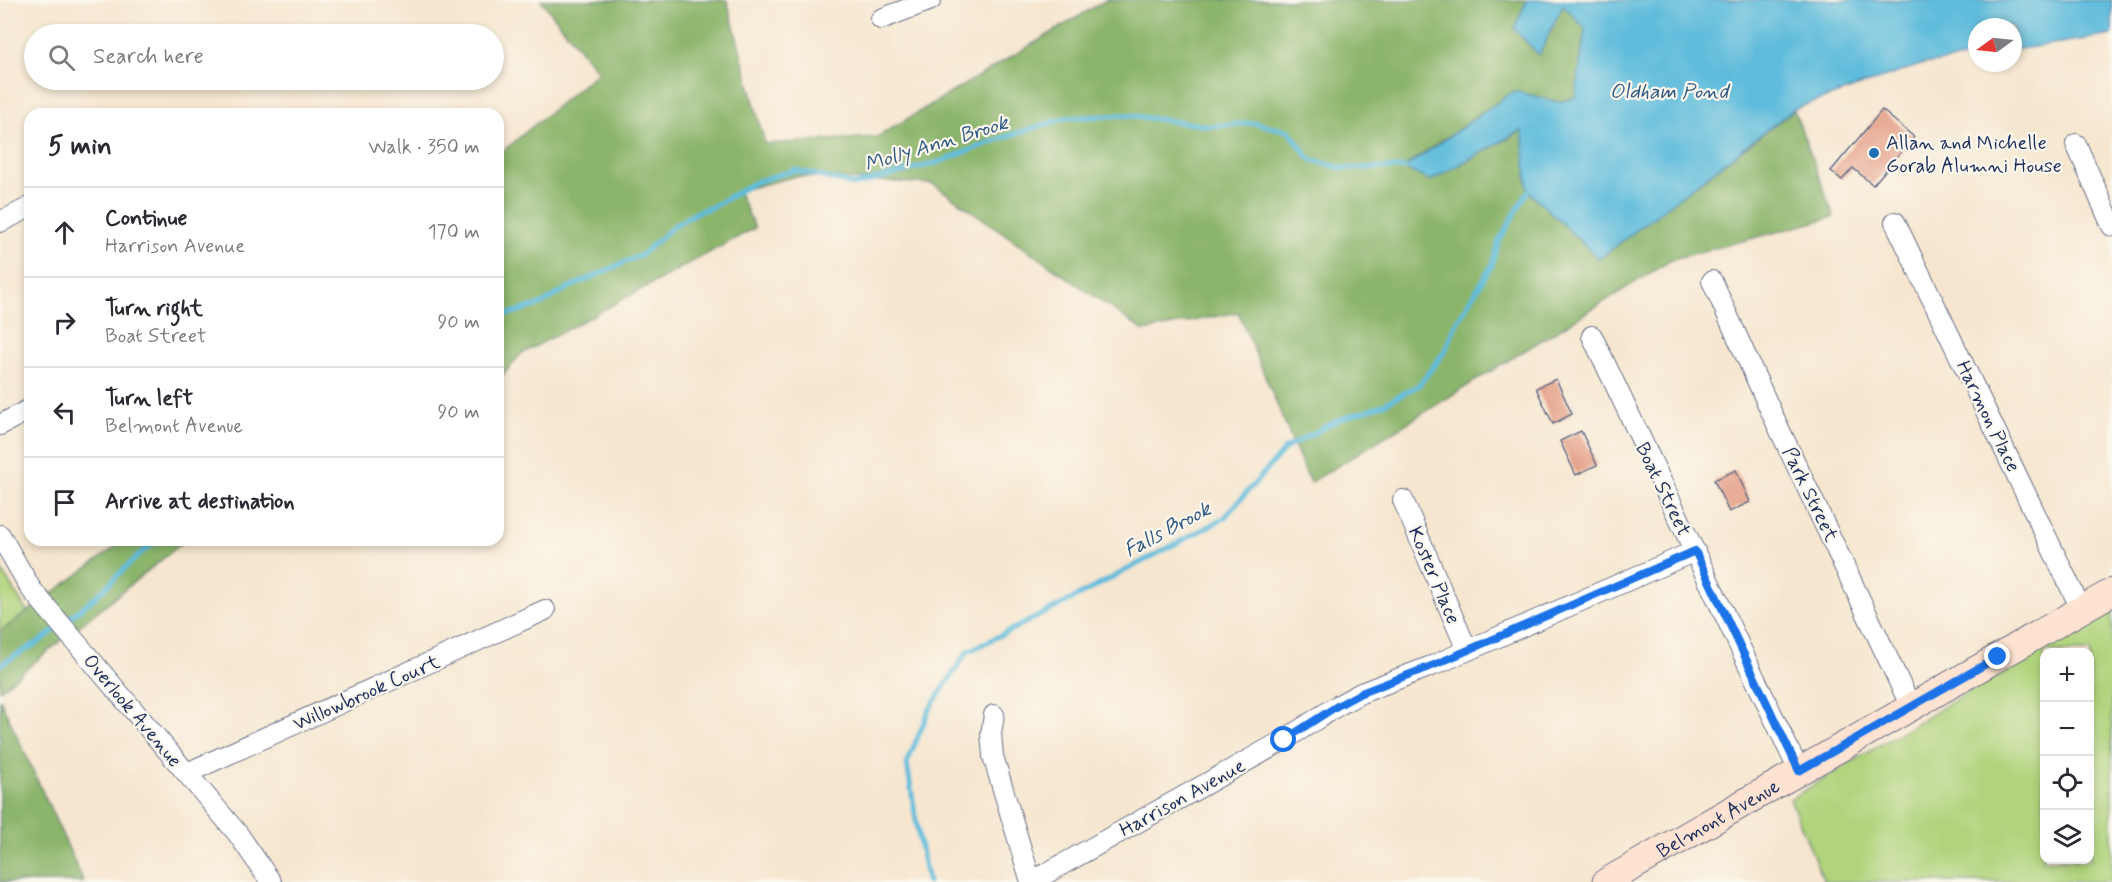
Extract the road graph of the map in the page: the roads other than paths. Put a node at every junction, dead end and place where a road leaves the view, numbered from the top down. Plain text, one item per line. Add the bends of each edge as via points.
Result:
1 (931, 0) edge
2 (881, 19) dead end
3 (2076, 144) dead end
4 (24, 210) edge
5 (0, 222) edge
6 (1895, 222) dead end
7 (2112, 226) edge
8 (1712, 281) dead end
9 (1592, 336) dead end
10 (24, 412) edge
11 (0, 425) edge
12 (1403, 500) dead end
13 (0, 535) edge
14 (1695, 551) junction
15 (2112, 592) edge
16 (545, 610) dead end
17 (2082, 611) junction
18 (1467, 650) junction
19 (1911, 706) junction
20 (994, 715) dead end
21 (1799, 771) junction
22 (187, 773) junction
23 (1618, 879) edge
24 (270, 882) edge
25 (1031, 882) edge

1 - 2 street
3 - 7 street
4 - 5 street
6 - 17 street, Harmon Place
8 - 19 street, Park Street
9 - 14 street, Boat Street
10 - 11 street
12 - 18 street, Koster Place
13 - 22 street, Overlook Avenue via 31,589
14 - 18 street, Harrison Avenue
14 - 21 street, Boat Street
15 - 17 main road, Belmont Avenue
16 - 22 street, Willowbrook Court
17 - 19 main road, Belmont Avenue
18 - 25 street, Harrison Avenue via 1361,693
19 - 21 main road, Belmont Avenue
20 - 25 street via 993,756
21 - 23 main road, Belmont Avenue
22 - 24 street, Overlook Avenue via 238,834

